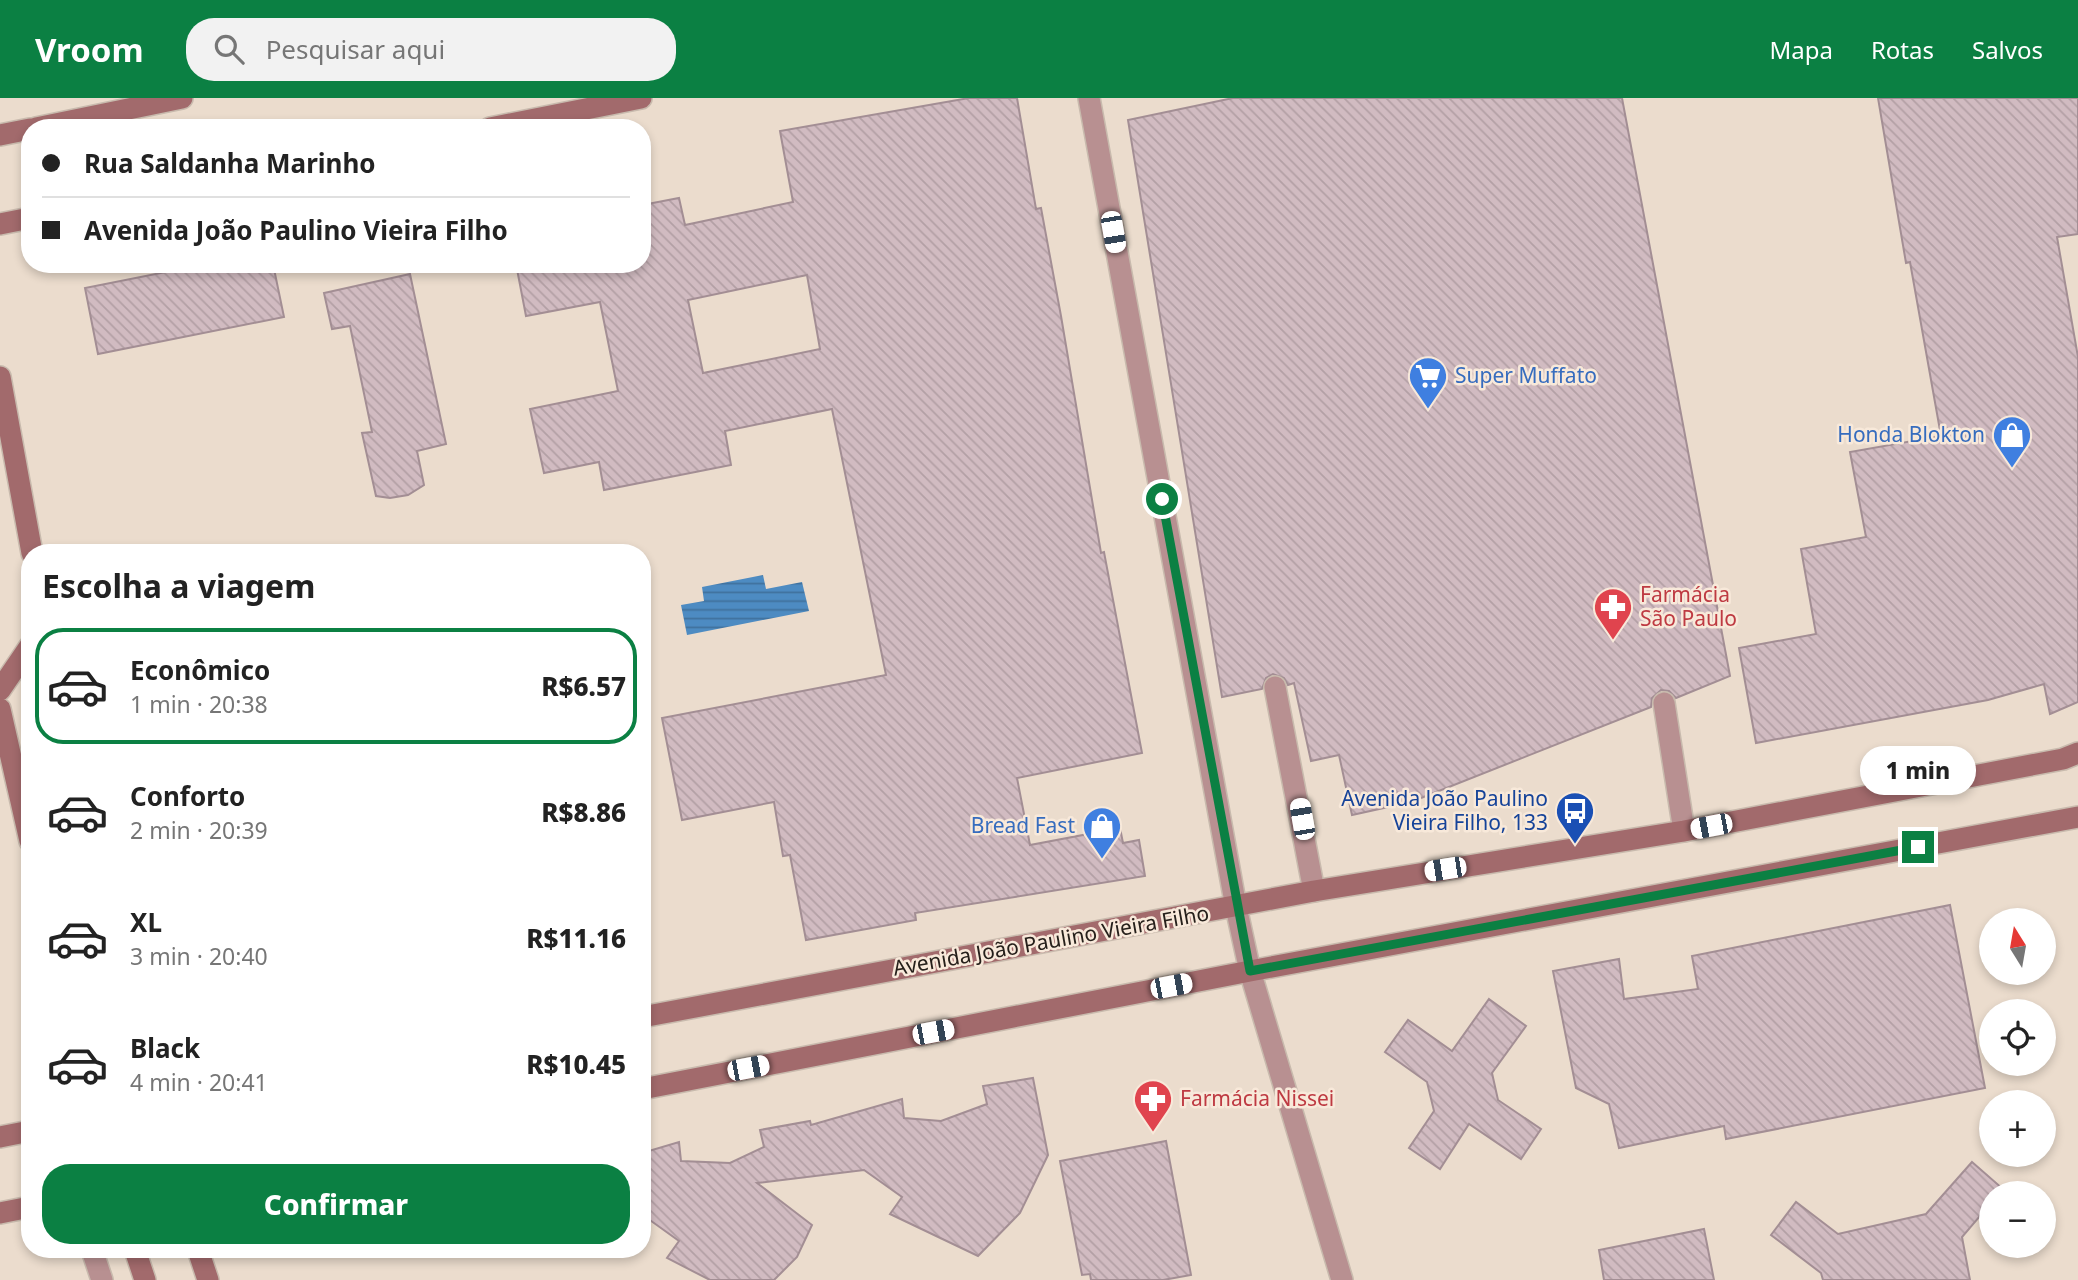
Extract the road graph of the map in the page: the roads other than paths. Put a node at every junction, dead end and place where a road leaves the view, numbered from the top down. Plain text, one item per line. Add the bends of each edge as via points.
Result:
1 (182, 98) edge
2 (641, 98) edge
3 (1089, 98) edge
4 (80, 119) edge
5 (535, 119) edge
6 (21, 131) edge
7 (0, 135) edge
8 (21, 220) edge
9 (0, 224) edge
10 (0, 377) edge
11 (30, 544) edge
12 (21, 659) edge
13 (1275, 687) dead end
14 (0, 690) edge
15 (1664, 703) dead end
16 (0, 709) edge
17 (2078, 753) edge
18 (21, 801) edge
19 (2078, 817) edge
20 (1684, 831) junction
21 (1314, 891) junction
22 (1236, 907) junction
23 (1250, 971) junction
24 (651, 1015) edge
25 (651, 1087) edge
26 (21, 1133) edge
27 (0, 1137) edge
28 (21, 1209) edge
29 (0, 1213) edge
30 (95, 1258) edge
31 (138, 1258) edge
32 (201, 1258) edge
33 (102, 1280) edge
34 (145, 1280) edge
35 (208, 1280) edge
36 (1342, 1280) edge

1 - 4 main road
2 - 5 main road
3 - 22 street
6 - 7 main road
8 - 9 main road
10 - 11 main road
12 - 14 main road
13 - 21 street
15 - 20 street
16 - 18 main road
17 - 20 main road, Avenida João Paulino Vieira Filho
19 - 23 main road
20 - 21 main road, Avenida João Paulino Vieira Filho
21 - 22 main road, Avenida João Paulino Vieira Filho
22 - 23 street
22 - 24 main road, Avenida João Paulino Vieira Filho
23 - 25 main road
23 - 36 street
26 - 27 main road
28 - 29 main road
30 - 33 street
31 - 34 main road
32 - 35 main road

